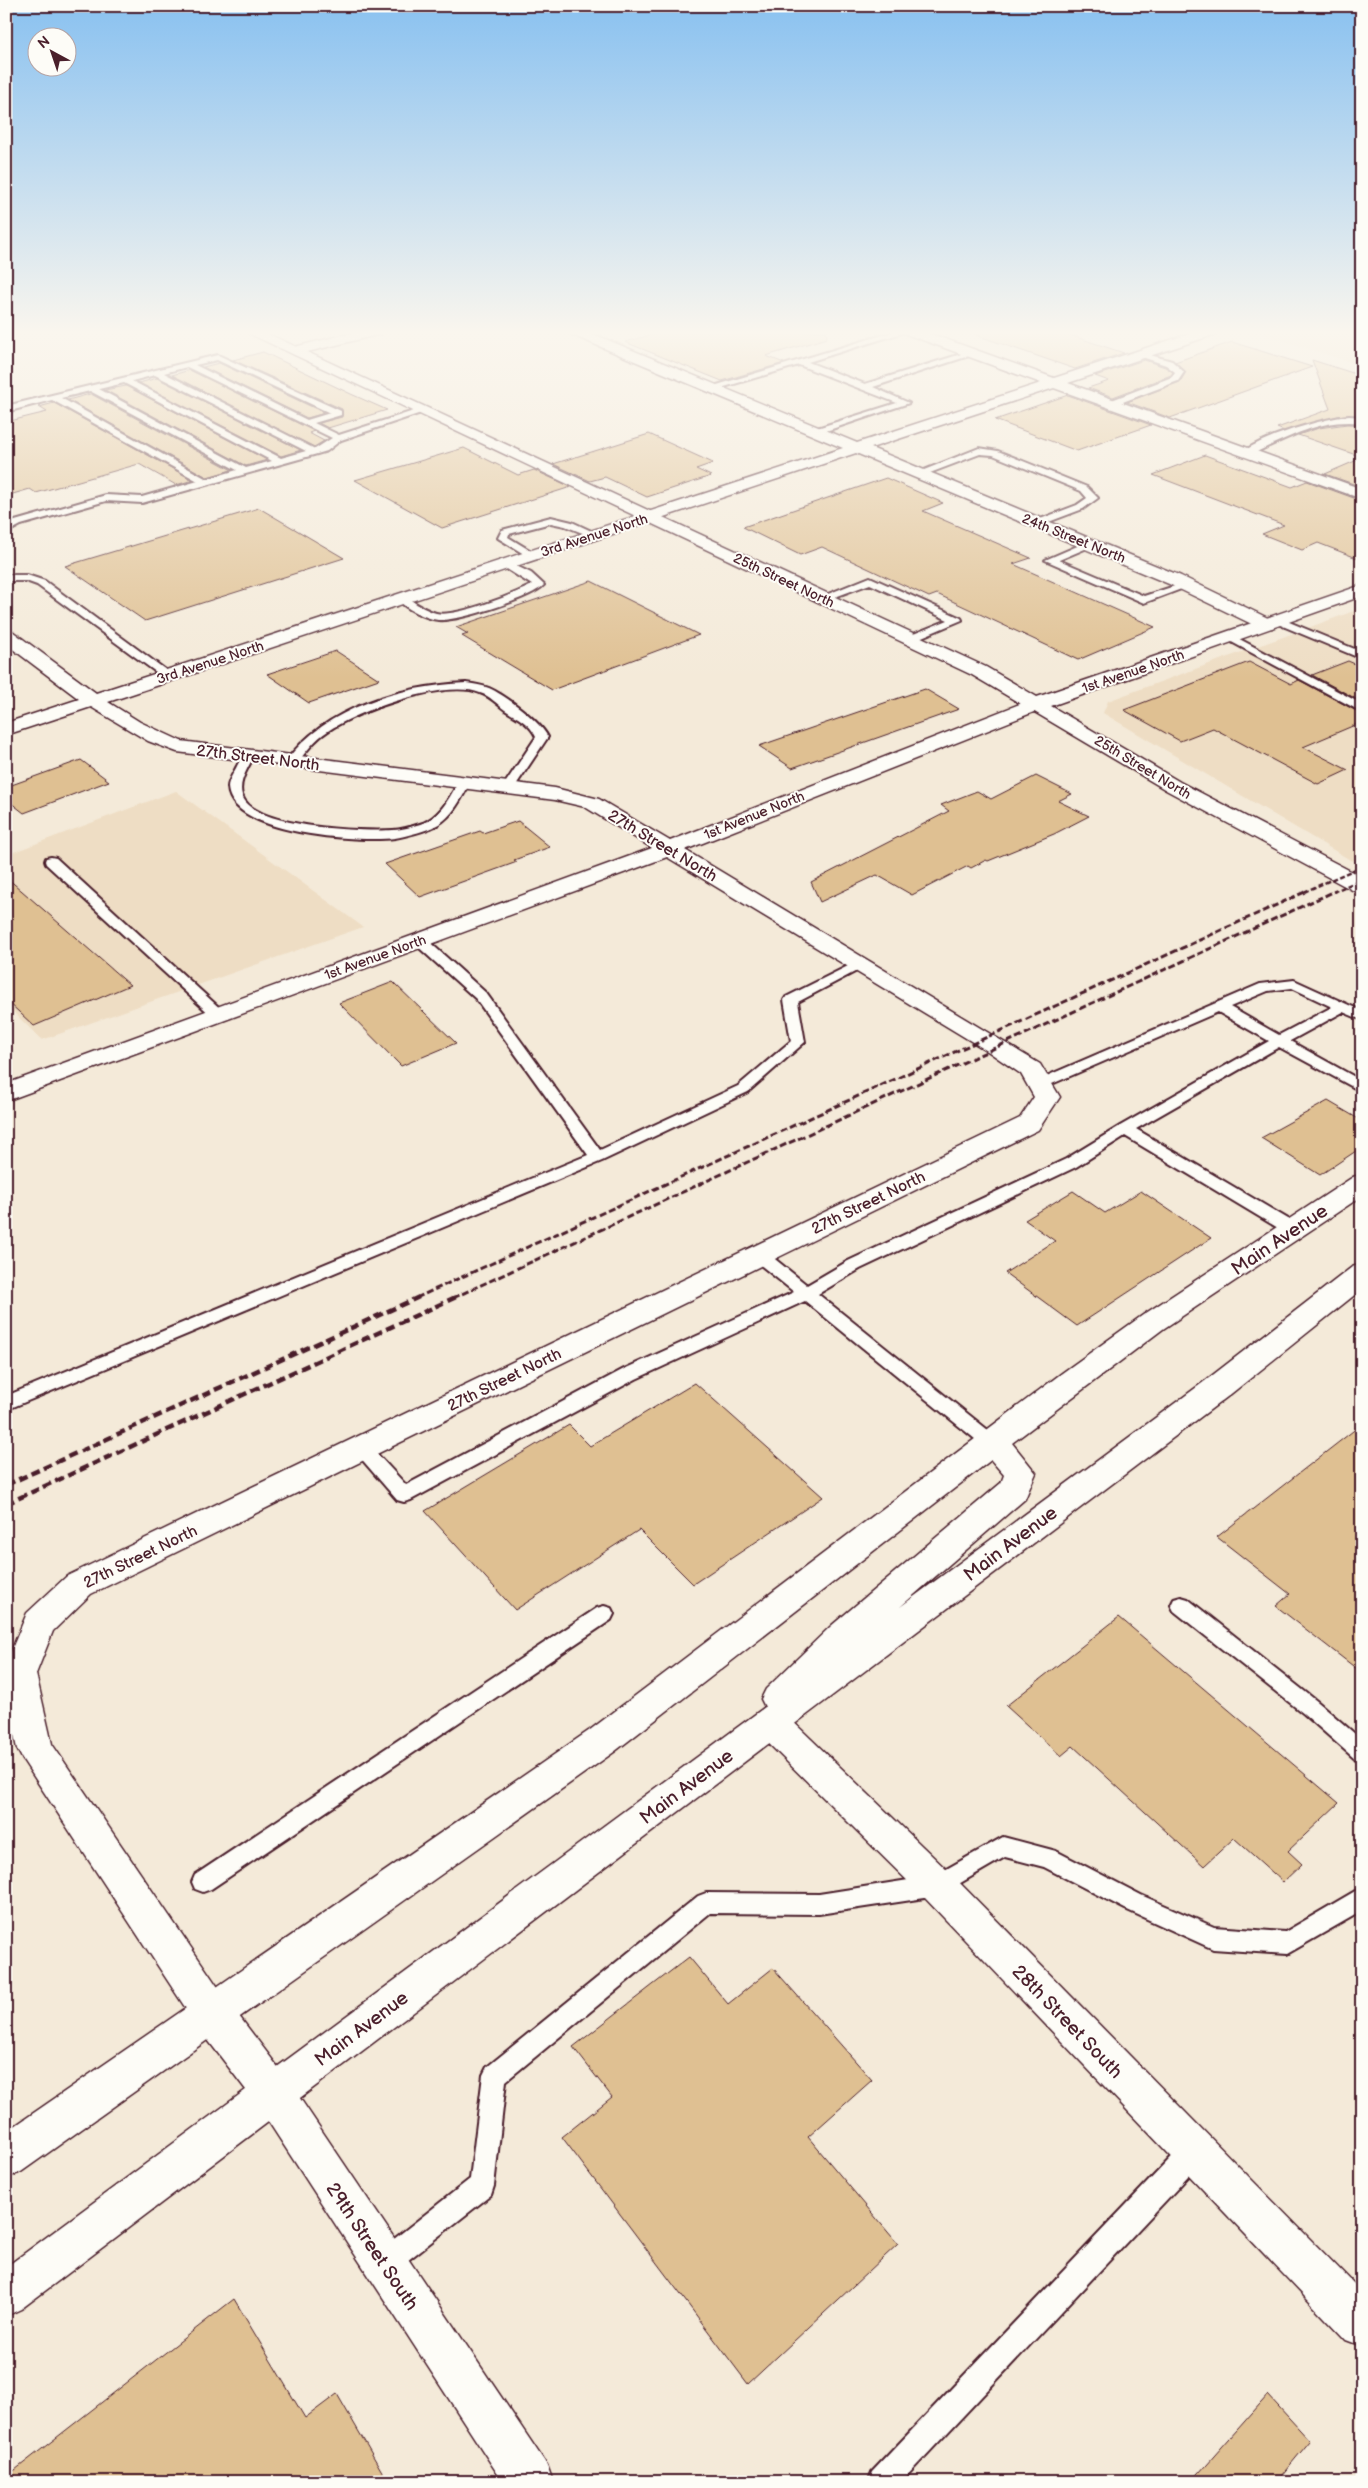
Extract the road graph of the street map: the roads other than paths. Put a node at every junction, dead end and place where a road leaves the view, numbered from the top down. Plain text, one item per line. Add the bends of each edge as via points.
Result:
1 (143, 447) edge
2 (201, 447) edge
3 (253, 447) edge
4 (304, 447) edge
5 (326, 447) edge
6 (501, 447) edge
7 (1231, 447) edge
8 (1262, 447) edge
9 (857, 448) joint
10 (314, 452) junction
11 (1247, 453) junction
12 (280, 461) junction
13 (245, 471) junction
14 (918, 474) junction
15 (206, 482) junction
16 (1361, 494) edge
17 (6, 515) edge
18 (650, 516) junction
19 (18, 523) junction
20 (1038, 523) junction
21 (6, 530) edge
22 (595, 535) junction
23 (1089, 544) junction
24 (532, 556) junction
25 (506, 564) junction
26 (6, 578) edge
27 (1187, 586) junction
28 (1362, 590) edge
29 (402, 598) junction
30 (823, 598) junction
31 (1271, 622) junction
32 (6, 635) edge
33 (1230, 637) junction
34 (910, 639) junction
35 (1362, 656) edge
36 (168, 676) junction
37 (95, 700) junction
38 (1037, 704) junction
39 (1362, 709) edge
40 (6, 729) edge
41 (248, 756) junction
42 (292, 762) junction
43 (464, 783) junction
44 (508, 788) junction
45 (669, 849) junction
46 (51, 861) dead end
47 (1362, 886) edge
48 (420, 941) junction
49 (863, 964) junction
50 (1219, 1007) junction
51 (1342, 1007) junction
52 (219, 1015) junction
53 (1362, 1016) edge
54 (1279, 1041) junction
55 (1040, 1084) junction
56 (1362, 1087) edge
57 (6, 1093) edge
58 (1125, 1129) junction
59 (597, 1157) junction
60 (1362, 1183) edge
61 (1294, 1230) junction
62 (759, 1255) junction
63 (1362, 1274) edge
64 (806, 1294) junction
65 (6, 1404) edge
66 (992, 1443) junction
67 (360, 1448) junction
68 (1181, 1605) dead end
69 (604, 1614) dead end
70 (16, 1713) edge
71 (770, 1723) junction
72 (1362, 1754) edge
73 (702, 1774) junction
74 (203, 1882) dead end
75 (938, 1886) junction
76 (1362, 1896) edge
77 (212, 2013) junction
78 (273, 2093) junction
79 (1194, 2152) junction
80 (6, 2157) edge
81 (384, 2263) junction
82 (6, 2294) edge
83 (1362, 2324) edge
84 (530, 2482) edge
85 (882, 2482) edge

1 - 15 lane
2 - 13 lane
3 - 12 lane
4 - 10 lane
5 - 10 lane
6 - 18 street, 25th Street North
7 - 11 street
8 - 11 lane
9 - 14 street, 24th Street North
9 - 18 street, 3rd Avenue North
10 - 12 lane
11 - 16 street
12 - 13 lane
13 - 15 lane
14 - 20 street, 24th Street North
14 - 20 lane via 980,451 995,453 1084,488 1093,498 1080,507
15 - 19 lane via 142,500 106,498
17 - 19 lane
18 - 22 street, 3rd Avenue North
18 - 30 street, 25th Street North
19 - 21 lane
20 - 23 street, 24th Street North
22 - 24 street, 3rd Avenue North
22 - 24 lane via 563,520 545,519 506,532 503,538
23 - 27 street, 24th Street North
23 - 27 lane via 1050,560 1144,600
24 - 25 street, 3rd Avenue North
25 - 29 street, 3rd Avenue North
25 - 29 lane via 539,585 528,592 440,617
26 - 36 lane via 27,578 41,583
27 - 31 street, 24th Street North
28 - 31 street, 1st Avenue North
29 - 36 street, 3rd Avenue North
30 - 34 street, 25th Street North
30 - 34 lane via 870,580 957,620
31 - 33 street, 1st Avenue North
31 - 35 lane
32 - 37 street, 27th Street North
33 - 38 street, 1st Avenue North
33 - 39 lane
34 - 38 street, 25th Street North via 979,671
36 - 37 street, 3rd Avenue North
37 - 40 street, 3rd Avenue North
37 - 41 street, 27th Street North via 153,738 177,746
38 - 45 street, 1st Avenue North
38 - 47 street, 25th Street North via 1173,786
41 - 42 street, 27th Street North
41 - 43 lane via 234,785 236,798 245,809 270,822 319,830 395,834 428,825 448,812
42 - 43 street, 27th Street North
42 - 44 lane via 324,728 357,712 416,692 457,685 482,689 538,726 542,737
43 - 44 street, 27th Street North
44 - 45 street, 27th Street North via 592,803
45 - 48 street, 1st Avenue North
45 - 49 street, 27th Street North
46 - 52 lane
48 - 52 street, 1st Avenue North
48 - 59 lane via 481,996
49 - 55 street, 27th Street North via 1031,1069
49 - 59 lane via 791,1000 798,1042 743,1089
50 - 51 lane via 1265,987 1294,984
50 - 54 lane
50 - 55 lane
51 - 53 lane
51 - 54 lane
52 - 57 street, 1st Avenue North
54 - 56 lane
54 - 58 lane
55 - 62 street, 27th Street North via 1047,1097 1028,1124
58 - 61 lane
58 - 64 lane via 1071,1163 854,1265
59 - 65 lane
60 - 61 street, Main Avenue
61 - 66 street, Main Avenue via 1153,1322
62 - 64 lane
62 - 67 street, 27th Street North
63 - 71 street, Main Avenue via 1208,1395
64 - 66 lane
64 - 67 lane via 630,1374 404,1495
66 - 73 street via 1008,1456 1020,1473 1014,1490 843,1636
66 - 77 street, Main Avenue via 602,1740
67 - 70 street, 27th Street North via 79,1585 39,1623 19,1674
68 - 72 lane via 1311,1708
69 - 74 lane
70 - 77 street, 27th Street North via 36,1749
71 - 73 street, Main Avenue
71 - 75 street, 28th Street South
73 - 78 street, Main Avenue
75 - 76 lane via 1003,1847 1048,1858 1133,1902 1213,1938 1287,1943 1359,1901
75 - 79 street, 28th Street South
75 - 81 lane via 819,1904 706,1903 495,2075 482,2186
77 - 78 street, 29th Street South
77 - 80 street, Main Avenue
78 - 81 street, 29th Street South
78 - 82 street, Main Avenue
79 - 83 street, 28th Street South
79 - 85 lane
81 - 84 street, 29th Street South

